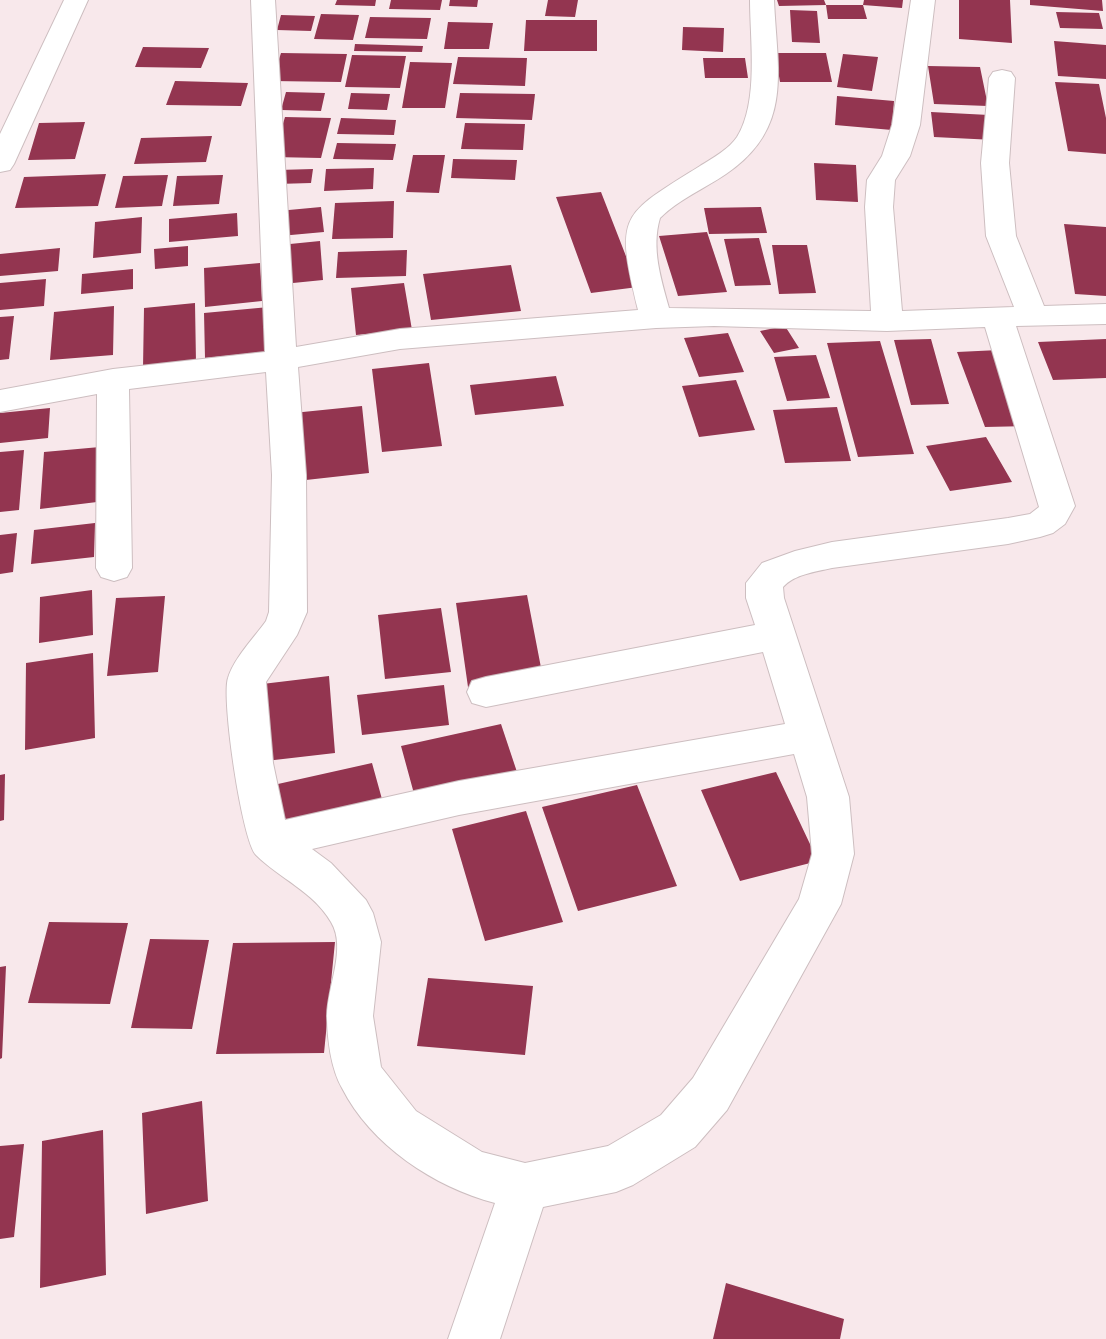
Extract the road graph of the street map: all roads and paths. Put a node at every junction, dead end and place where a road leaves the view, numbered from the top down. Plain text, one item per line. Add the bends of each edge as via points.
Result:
1 (76, 0) edge
2 (263, 0) edge
3 (762, 0) edge
4 (923, 0) edge
5 (1002, 78) dead end
6 (0, 164) edge
7 (1106, 314) edge
8 (1014, 315) junction
9 (656, 318) junction
10 (887, 321) junction
11 (281, 360) junction
12 (113, 380) junction
13 (0, 401) edge
14 (114, 568) dead end
15 (777, 635) junction
16 (486, 692) dead end
17 (809, 736) junction
18 (270, 841) junction
19 (525, 1187) junction
20 (474, 1339) edge

1 - 6 street
2 - 11 street
3 - 9 street via 763,95 749,142 645,216 643,263
4 - 10 street via 906,125 896,156 881,180
5 - 8 street via 995,163
7 - 8 street
8 - 10 street
8 - 15 street via 1057,506 1053,515 1040,524 1009,531 831,555 775,572 764,583
9 - 10 street
9 - 11 street via 400,339
11 - 12 street
11 - 18 street via 289,475 288,612 246,680 253,763
12 - 13 street
12 - 14 street
15 - 16 street
15 - 17 street
17 - 18 street via 459,798
17 - 19 street via 828,797 833,854 819,904 710,1094 678,1131 616,1168
18 - 19 street via 316,876 351,913 359,942 350,1016 359,1075 400,1127 472,1173
19 - 20 street

